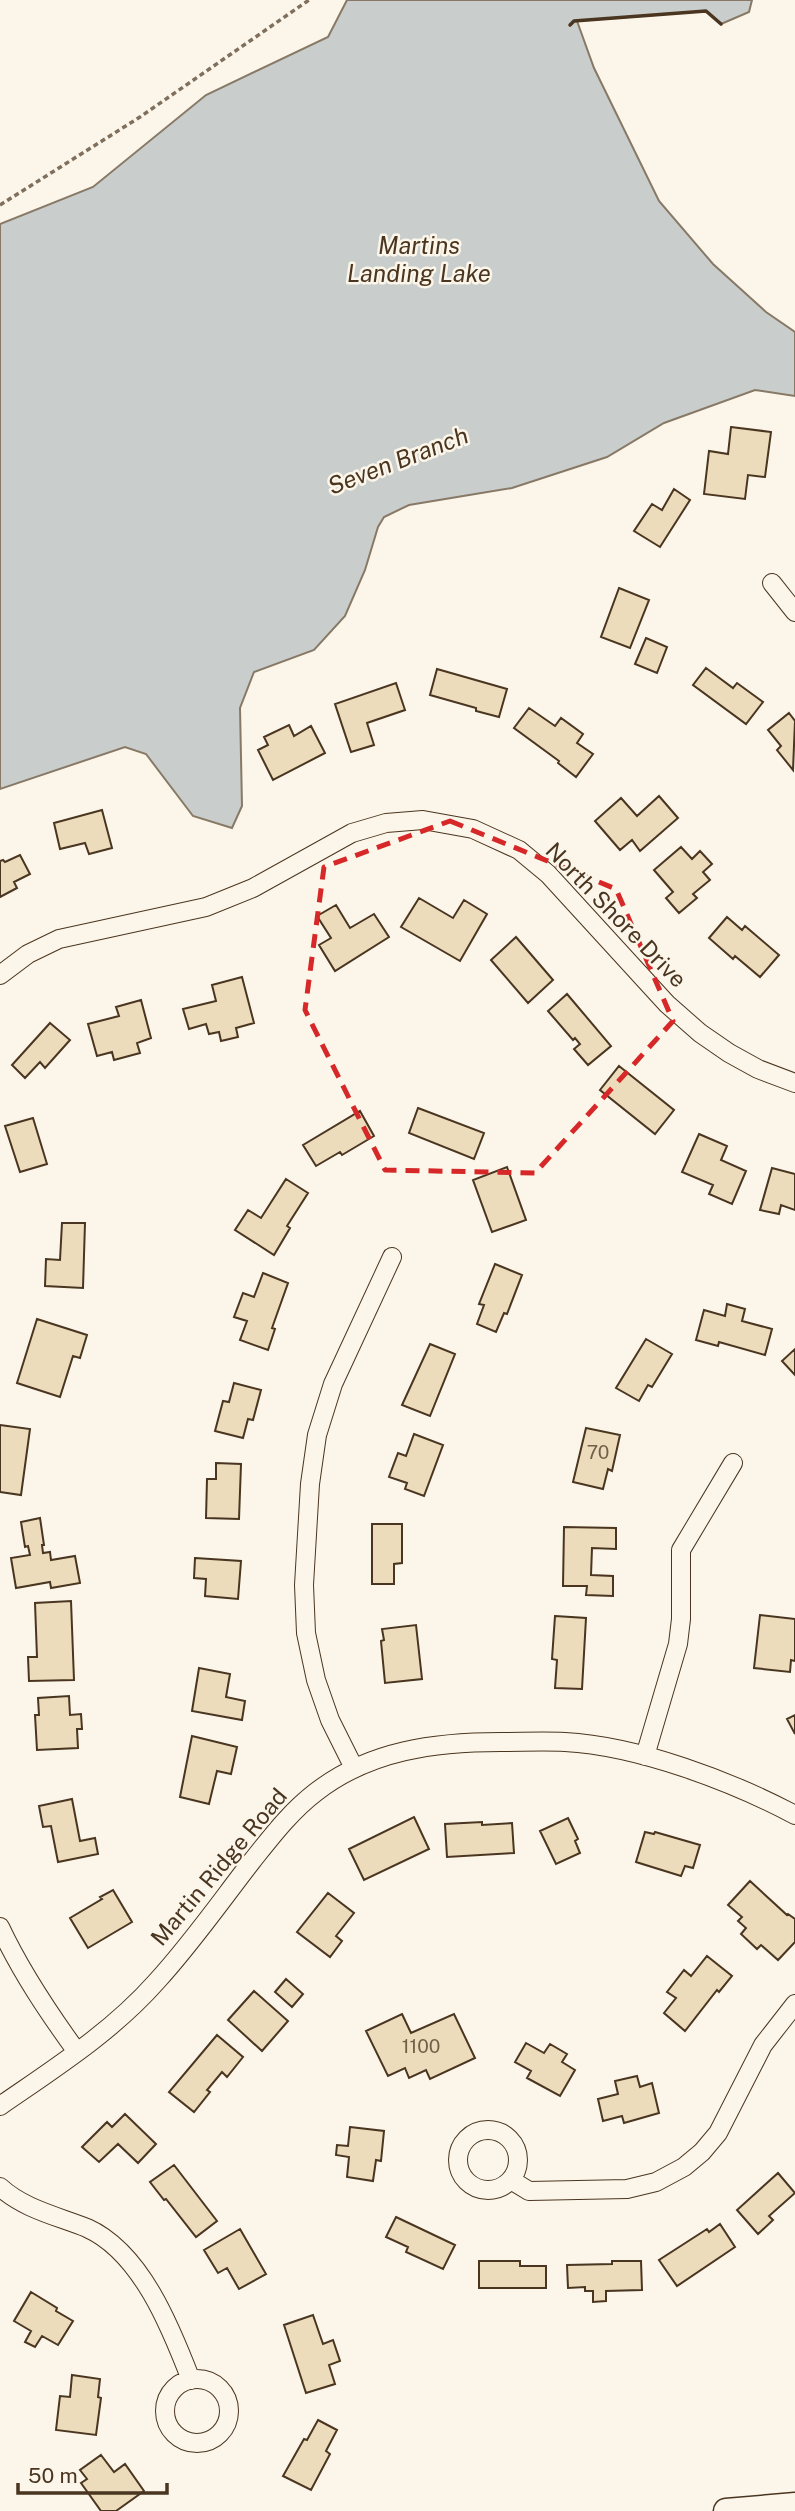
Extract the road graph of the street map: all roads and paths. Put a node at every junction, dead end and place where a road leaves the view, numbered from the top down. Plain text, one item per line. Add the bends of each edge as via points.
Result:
1 (309, 0) edge
2 (0, 205) edge
3 (772, 583) dead end
4 (795, 612) edge
5 (0, 975) edge
6 (795, 1083) edge
7 (392, 1257) dead end
8 (733, 1463) dead end
9 (645, 1756) junction
10 (354, 1768) junction
11 (795, 1815) edge
12 (0, 1927) edge
13 (795, 2004) edge
14 (77, 2052) junction
15 (0, 2106) edge
16 (511, 2180) dead end
17 (0, 2187) edge
18 (191, 2380) dead end
19 (795, 2505) edge
20 (760, 2510) edge
21 (726, 2511) edge

1 - 2 path via 140,117
3 - 4 street
5 - 6 street, North Shore Drive via 59,939 206,907 253,888 352,833 386,823 424,820 473,829 519,850 548,874 667,1004 700,1033 758,1069
7 - 10 street via 333,1384 317,1435 310,1484 306,1633 319,1690
8 - 9 street via 681,1550 678,1644
9 - 10 street, Martin Ridge Road via 566,1742 456,1742 404,1750
9 - 11 street, Martin Ridge Road via 752,1793
10 - 14 street, Martin Ridge Road via 288,1816 157,1981
12 - 14 street via 38,1999
13 - 16 street via 763,2045 718,2133 684,2167 656,2182 627,2189 530,2191
14 - 15 street, Martin Ridge Road
17 - 18 street via 27,2206 90,2230 118,2249 138,2273 173,2335
19 - 20 street
20 - 21 street

